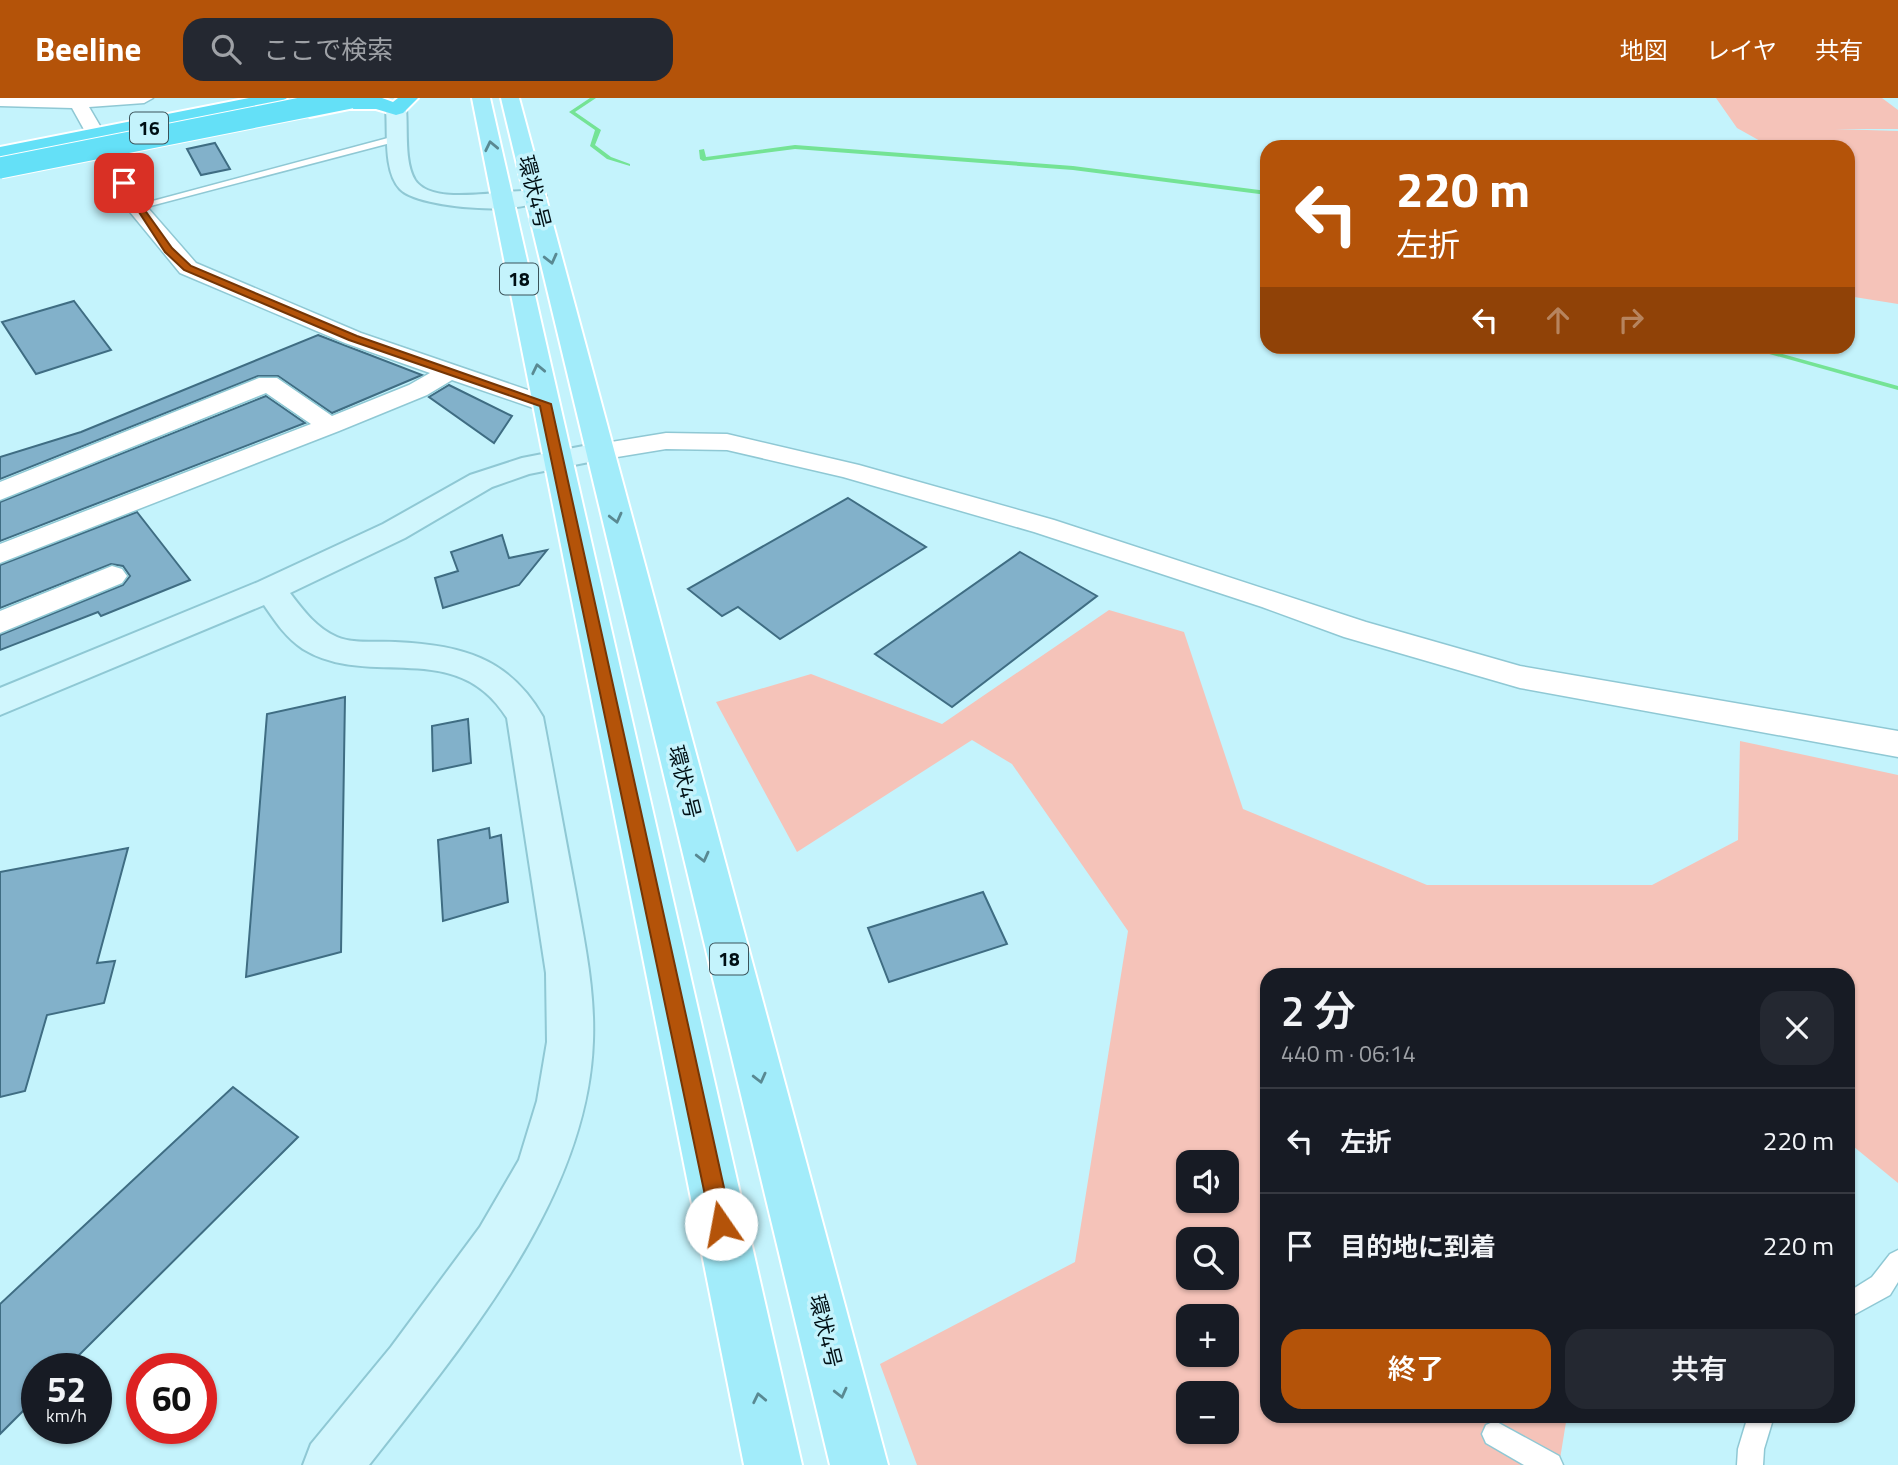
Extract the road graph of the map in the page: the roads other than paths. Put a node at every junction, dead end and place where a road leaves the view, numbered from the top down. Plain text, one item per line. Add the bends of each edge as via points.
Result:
1 (144, 98) edge
2 (278, 98) edge
3 (298, 98) edge
4 (373, 98) edge
5 (481, 98) edge
6 (510, 98) edge
7 (9, 100) edge
8 (349, 101) edge
9 (78, 103) junction
10 (402, 103) edge
11 (399, 138) junction
12 (99, 143) junction
13 (0, 155) edge
14 (0, 171) edge
15 (535, 196) junction
16 (503, 200) junction
17 (139, 206) junction
18 (450, 372) junction
19 (545, 404) junction
20 (330, 426) junction
21 (599, 452) junction
22 (557, 460) junction
23 (0, 492) edge
24 (0, 554) edge
25 (112, 576) dead end
26 (270, 590) junction
27 (0, 623) edge
28 (0, 702) edge
29 (1898, 744) edge
30 (1898, 1262) edge
31 (1855, 1302) edge
32 (1759, 1423) edge
33 (1495, 1434) dead end
34 (332, 1465) edge
35 (773, 1465) edge
36 (859, 1465) edge
37 (1550, 1465) edge
38 (1751, 1465) edge

1 - 9 street
2 - 12 highway, 16
3 - 13 highway, 16
4 - 8 highway, 16
16 -> 5 main road, 環状4号 / 18
6 - 15 main road, 環状4号 / 18
7 - 9 street
8 - 10 highway
8 - 12 highway, 16
8 - 14 highway, 16, bridge
9 - 12 street
10 - 11 street
11 - 16 street via 404,178 413,190 450,200
11 - 17 lane
12 - 13 highway, 16
12 - 14 highway, 16
12 - 17 street
15 - 16 street
15 -> 21 main road, 環状4号 / 18
19 -> 16 main road, 環状4号 / 18
17 - 18 street via 168,250 188,268 353,338
18 - 19 street
18 - 20 street
19 - 22 main road, 環状4号 / 18
20 - 23 street via 268,383
20 - 24 street
21 - 22 street
21 - 29 street via 666,441 727,442 1044,526 1355,630 1520,677
21 -> 36 main road, 環状4号 / 18
22 - 26 street via 481,481 394,531
35 -> 22 main road, 環状4号 / 18
25 - 27 street
26 - 28 street
26 - 34 street via 303,632 323,645 356,653 420,655 459,662 490,675 514,695 525,717 568,972 570,1042 561,1101 541,1170 498,1245 411,1367
30 - 31 lane via 1881,1286
32 - 38 lane
33 - 37 lane

